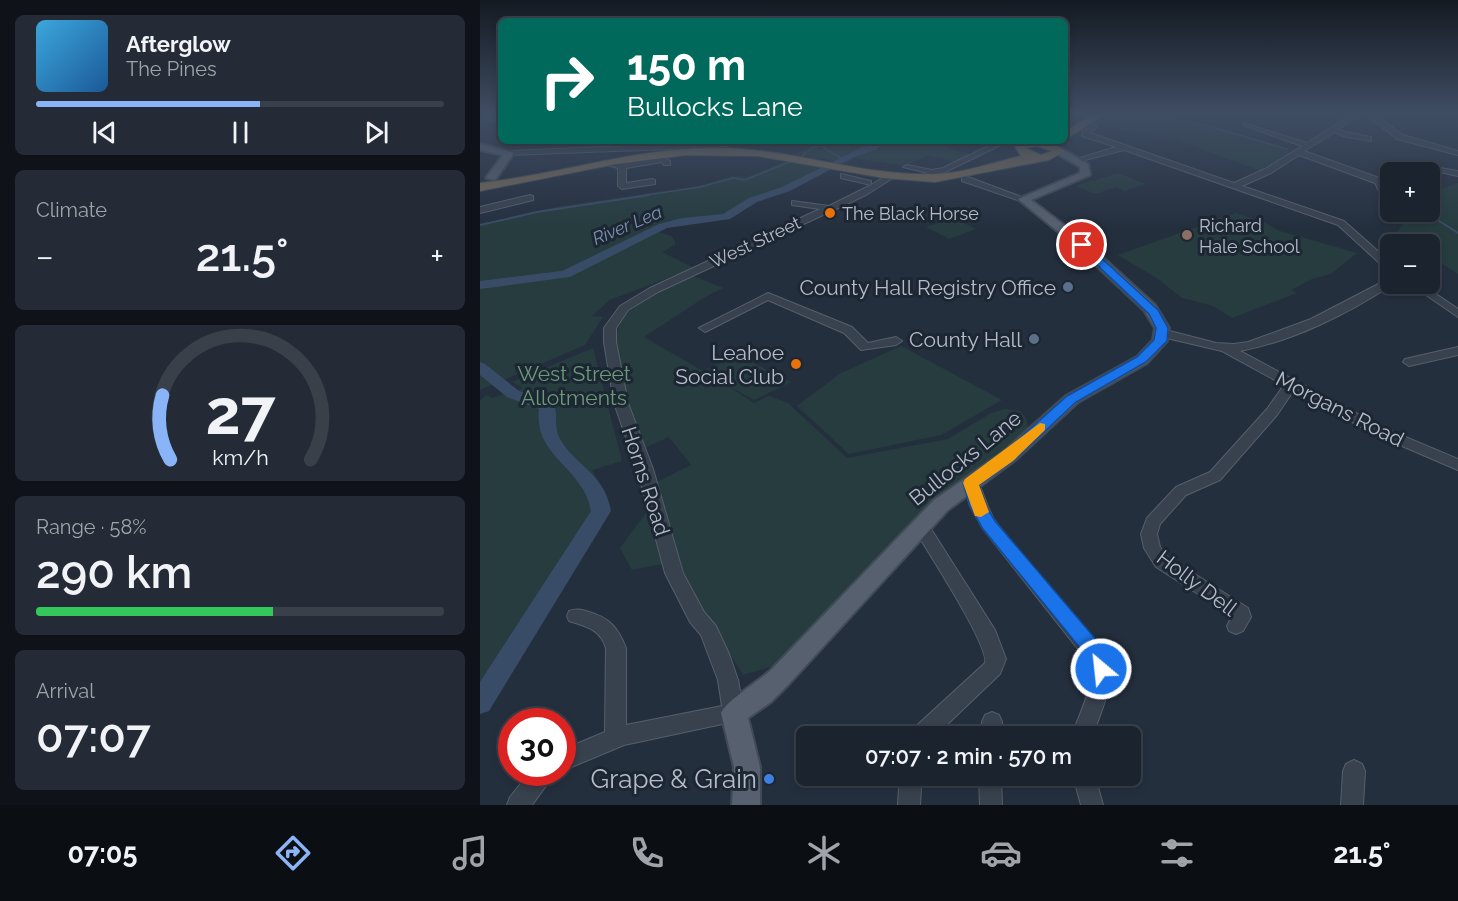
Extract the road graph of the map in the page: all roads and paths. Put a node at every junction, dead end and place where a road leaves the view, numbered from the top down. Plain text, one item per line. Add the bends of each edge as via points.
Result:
1 (509, 153) joint
2 (515, 153) edge
3 (674, 153) edge
4 (692, 153) edge
5 (746, 153) edge
6 (774, 153) edge
7 (995, 153) edge
8 (1004, 153) edge
9 (1046, 153) edge
10 (1056, 153) edge
11 (1102, 153) edge
12 (1141, 153) edge
13 (1297, 153) edge
14 (1300, 153) edge
15 (1074, 159) junction
16 (626, 163) junction
17 (667, 163) dead end
18 (830, 164) junction
19 (907, 167) dead end
20 (1443, 170) dead end
21 (1456, 172) edge
22 (844, 176) dead end
23 (892, 176) junction
24 (965, 179) dead end
25 (496, 180) edge
26 (1379, 181) edge
27 (651, 182) dead end
28 (852, 185) dead end
29 (872, 186) junction
30 (1234, 186) junction
31 (531, 198) dead end
32 (1023, 199) junction
33 (795, 203) dead end
34 (828, 208) junction
35 (480, 210) edge
36 (1380, 258) edge
37 (682, 276) joint
38 (1380, 287) edge
39 (1429, 294) edge
40 (1458, 314) edge
41 (705, 328) dead end
42 (1162, 333) junction
43 (896, 341) dead end
44 (1224, 347) junction
45 (1458, 351) edge
46 (1409, 362) dead end
47 (1291, 384) junction
48 (1458, 465) edge
49 (971, 483) junction
50 (920, 525) junction
51 (576, 616) dead end
52 (1236, 626) dead end
53 (734, 713) junction
54 (932, 726) edge
55 (1087, 726) edge
56 (616, 740) junction
57 (576, 756) edge
58 (1354, 771) dead end
59 (534, 786) edge
60 (990, 786) edge
61 (1087, 786) edge
62 (518, 805) edge
63 (746, 805) edge
64 (991, 805) edge
65 (1092, 805) edge
66 (1352, 805) edge

1 - 2 street
1 - 25 main road
3 - 25 highway
4 - 16 highway
5 - 18 highway
6 - 18 highway
7 - 19 street via 945,170 932,172
8 - 18 highway via 974,169 942,174 894,173
9 - 23 highway via 961,176
10 - 15 main road
11 - 15 street
12 - 30 street
13 - 30 street via 1269,171
14 - 26 street
15 - 32 main road via 1087,170 1083,177
16 - 17 street via 662,159
16 - 25 highway
16 - 27 street via 622,186
18 - 23 highway
20 - 21 street
22 - 29 street
23 - 29 street, West Street
24 - 32 street
28 - 29 street
29 - 34 street, West Street
30 - 36 street via 1341,223
31 - 35 street
32 - 42 main road via 1138,296 1158,318
33 - 34 street
34 - 37 street, West Street
37 - 53 street, Horns Road via 624,308 611,323 610,342 621,403 645,469 674,573 719,654
38 - 44 street via 1308,323 1251,344
39 - 40 street
41 - 43 street via 768,296 848,330 865,347
42 - 44 street
42 - 49 main road, Bullocks Lane via 1158,345 1142,360 1071,399 1008,457
44 - 47 street, Morgans Road
45 - 46 street
47 - 48 street, Morgans Road via 1379,431
47 - 52 street, Holly Dell via 1222,469 1181,491 1153,522 1149,534 1152,548 1162,562 1242,613
49 - 50 main road, Bullocks Lane
49 - 55 street via 989,525 1098,660 1100,694
50 - 53 main road, Bullocks Lane via 780,677
50 - 54 street via 988,636 996,659 993,668
51 - 56 street via 604,625 612,634 616,648
53 - 56 street
53 - 63 main road via 747,767
56 - 57 street
58 - 66 street
59 - 62 street
60 - 64 street
61 - 65 street

